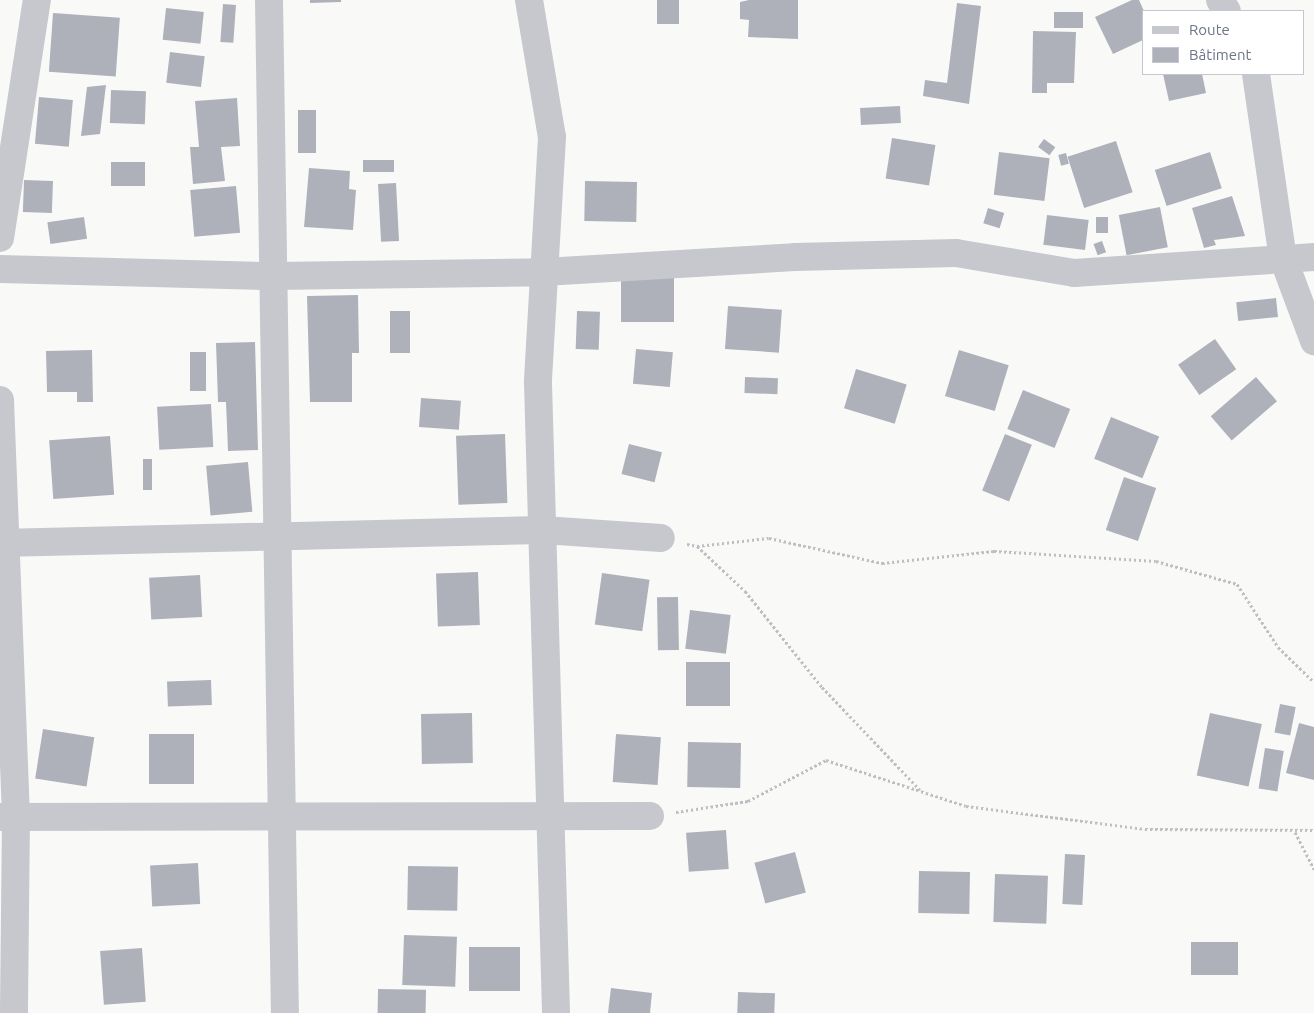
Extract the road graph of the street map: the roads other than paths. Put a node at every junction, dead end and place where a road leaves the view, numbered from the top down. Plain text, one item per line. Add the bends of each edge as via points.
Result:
1 (37, 0) edge
2 (269, 0) edge
3 (529, 0) edge
4 (1256, 75) edge
5 (0, 238) edge
6 (1314, 257) edge
7 (1283, 258) junction
8 (0, 269) edge
9 (544, 272) junction
10 (274, 276) junction
11 (1314, 341) edge
12 (0, 400) edge
13 (543, 530) junction
14 (277, 536) junction
15 (661, 538) road end
16 (3, 543) edge
17 (279, 815) junction
18 (553, 816) junction
19 (650, 816) road end
20 (8, 817) edge
21 (14, 1013) edge
22 (285, 1013) edge
23 (556, 1013) edge

1 - 5 street
2 - 10 street
3 - 9 street via 552,137
4 - 7 street
6 - 7 street
7 - 9 street via 1074,272 956,253 795,257
7 - 11 street
8 - 10 street
9 - 10 street
9 - 13 street via 538,383
10 - 14 street
12 - 16 street
13 - 14 street
13 - 15 street
13 - 18 street
14 - 16 street
14 - 17 street
16 - 20 street
17 - 18 street
17 - 20 street
17 - 22 street
18 - 19 street
18 - 23 street
20 - 21 street

